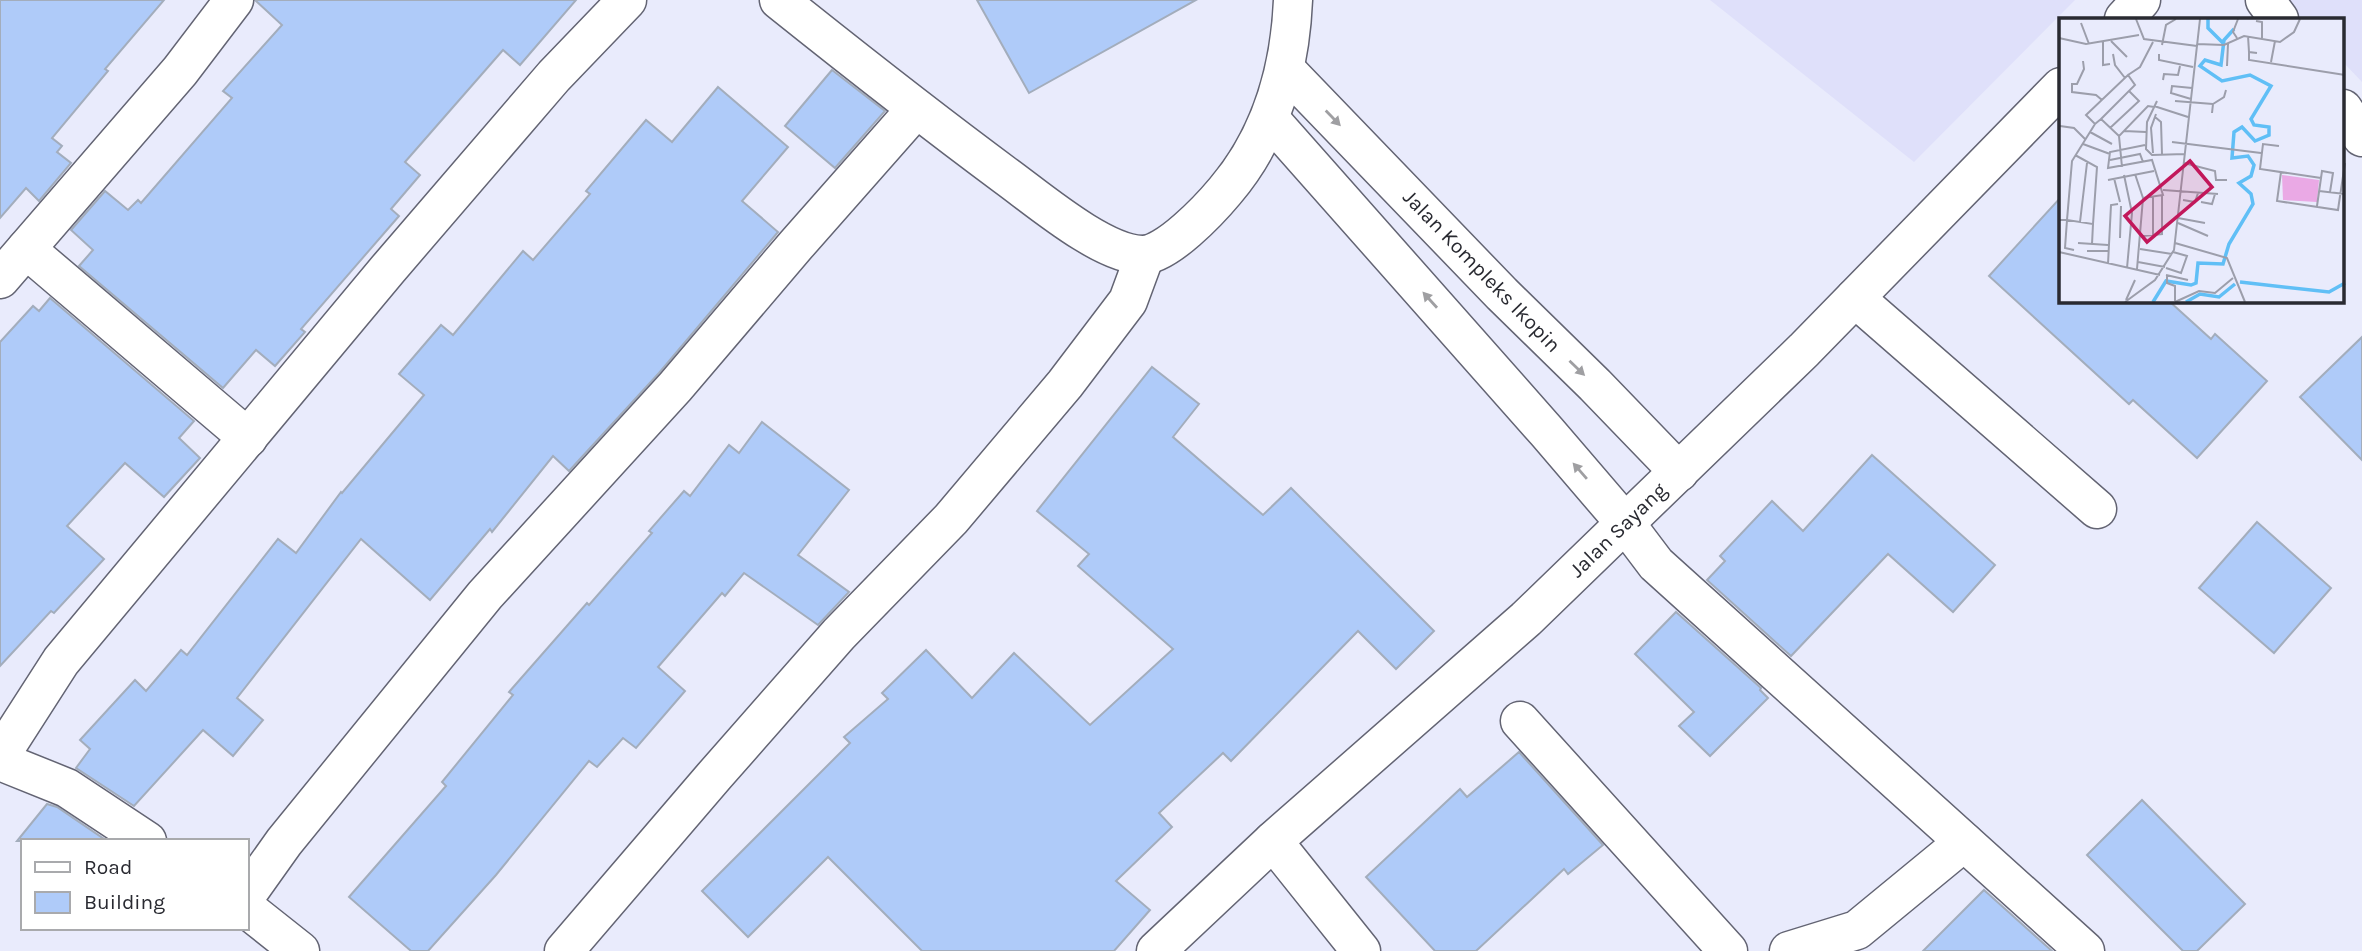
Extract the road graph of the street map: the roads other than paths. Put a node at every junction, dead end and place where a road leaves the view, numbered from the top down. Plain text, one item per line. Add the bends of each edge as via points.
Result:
1 (234, 0) edge
2 (627, 0) edge
3 (779, 0) edge
4 (1293, 0) edge
5 (2141, 0) edge
6 (2265, 0) edge
7 (2125, 18) edge
8 (2277, 18) edge
9 (2059, 89) edge
10 (1277, 95) junction
11 (916, 109) junction
12 (2344, 111) edge
13 (2362, 136) edge
14 (26, 249) junction
15 (1145, 256) junction
16 (0, 279) edge
17 (1855, 298) junction
18 (248, 438) junction
19 (1679, 472) junction
20 (2097, 509) dead end
21 (1625, 523) junction
22 (1520, 721) dead end
23 (0, 756) edge
24 (0, 761) edge
25 (144, 839) edge
26 (1273, 841) junction
27 (1964, 842) junction
28 (248, 893) edge
29 (248, 910) edge
30 (300, 951) edge
31 (564, 951) edge
32 (1156, 951) edge
33 (1361, 951) edge
34 (1728, 951) edge
35 (1789, 951) edge
36 (2085, 951) edge

1 - 14 street via 180,71
2 - 18 street via 554,76
3 - 11 street
4 - 10 street
5 - 7 street
6 - 8 street
9 - 17 street, Jalan Sayang
10 - 15 street via 1254,153 1222,194 1168,245
10 -> 19 street, Jalan Kompleks Ikopin via 1502,294
21 -> 10 street
11 - 15 street via 1098,241
11 - 28 street via 676,387 485,595
12 - 13 street
14 - 16 street
14 - 18 street
15 - 31 street via 1128,301 1065,384 951,519 741,744
17 - 19 street, Jalan Sayang
17 - 20 street
18 - 23 street via 61,661
19 - 21 street, Jalan Sayang
21 - 26 street, Jalan Sayang via 1526,619
21 - 27 street via 1656,564
22 - 34 street
24 - 25 street via 67,788
26 - 32 street, Jalan Sayang
26 - 33 street
27 - 35 street via 1857,930
27 - 36 street
29 - 30 street

